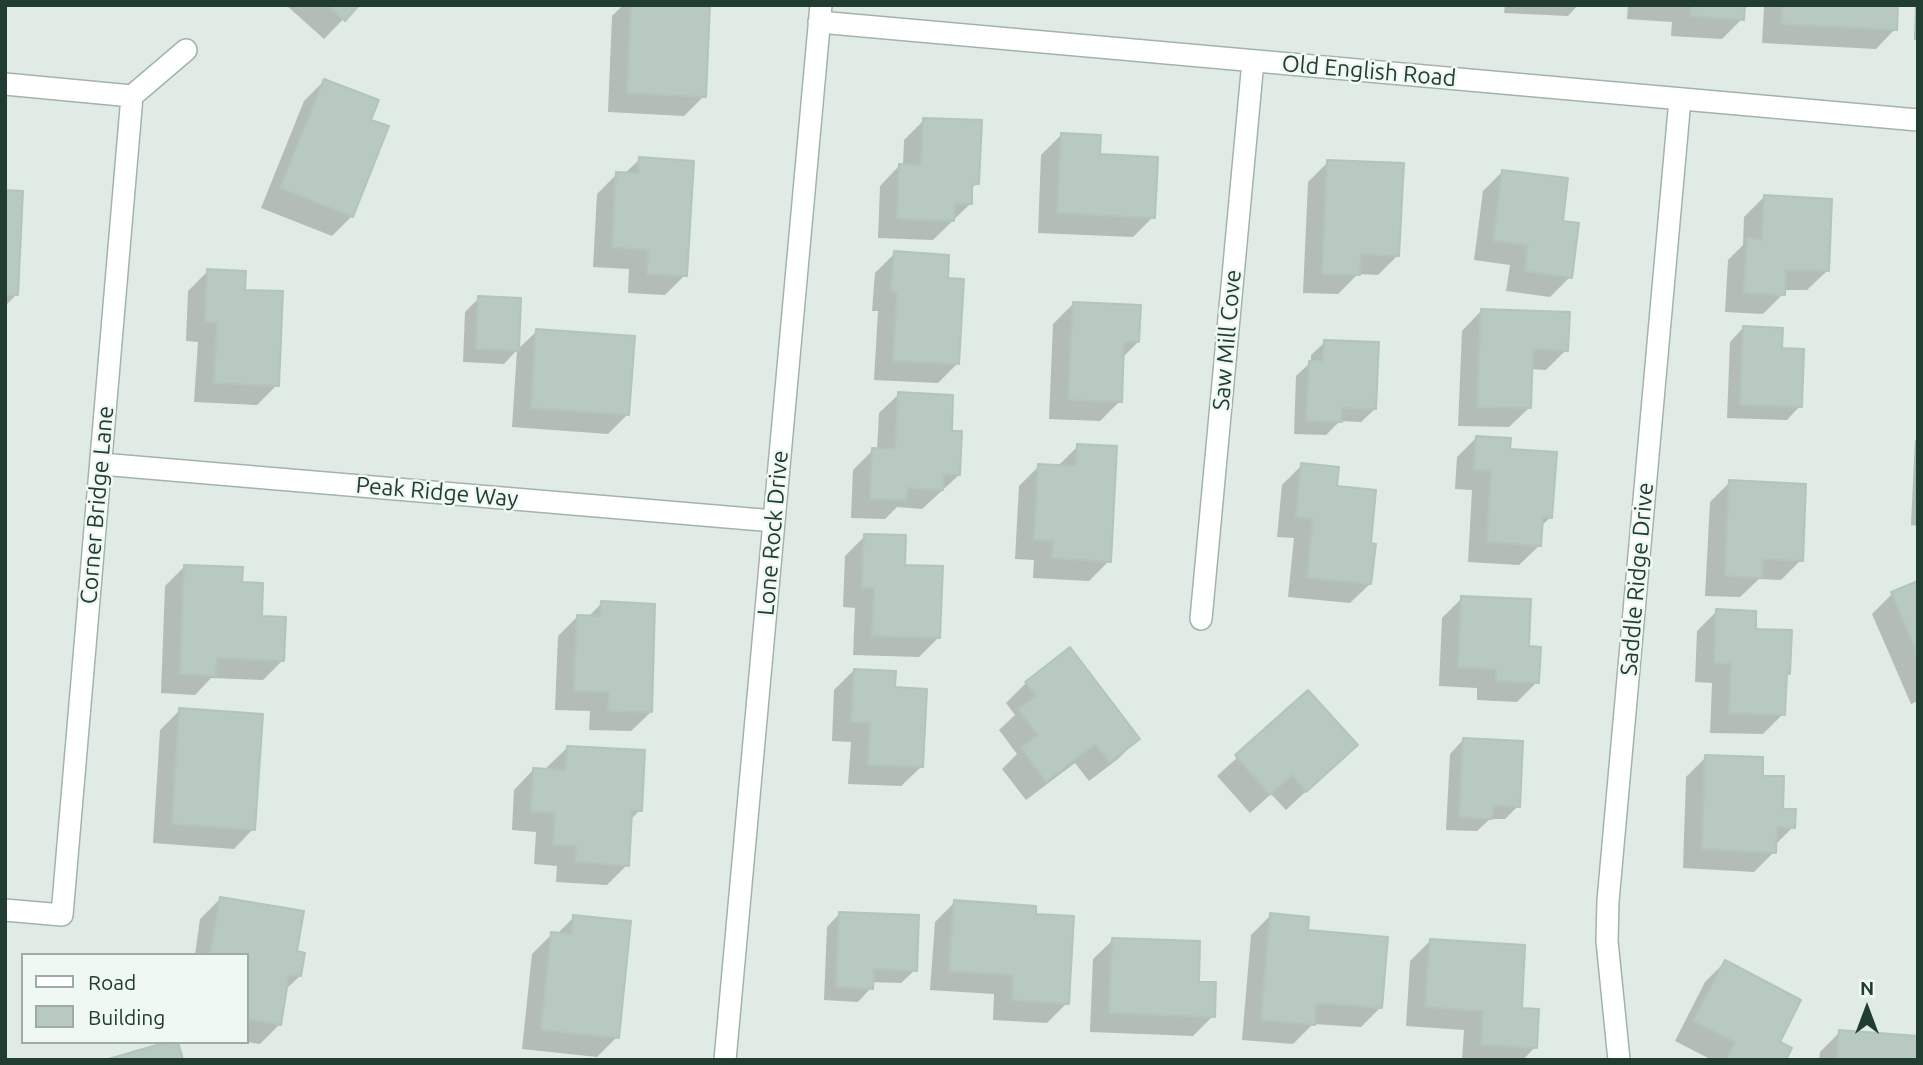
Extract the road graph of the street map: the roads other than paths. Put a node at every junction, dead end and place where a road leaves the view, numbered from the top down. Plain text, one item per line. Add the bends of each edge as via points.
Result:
1 (820, 14) edge
2 (186, 50) dead end
3 (1253, 61) junction
4 (5, 85) edge
5 (132, 96) junction
6 (1680, 99) junction
7 (1918, 120) edge
8 (101, 464) junction
9 (774, 521) junction
10 (1201, 619) dead end
11 (5, 910) edge
12 (725, 1060) edge
13 (1619, 1060) edge

1 - 3 street, Old English Road
1 - 9 street, Lone Rock Drive
2 - 5 street
3 - 6 street, Old English Road
3 - 10 street, Saw Mill Cove
4 - 5 street
5 - 8 street, Corner Bridge Lane
6 - 7 street, Old English Road
6 - 13 street, Saddle Ridge Drive via 1608,901 1607,941
8 - 9 street, Peak Ridge Way
8 - 11 street, Corner Bridge Lane via 62,915
9 - 12 street, Lone Rock Drive

